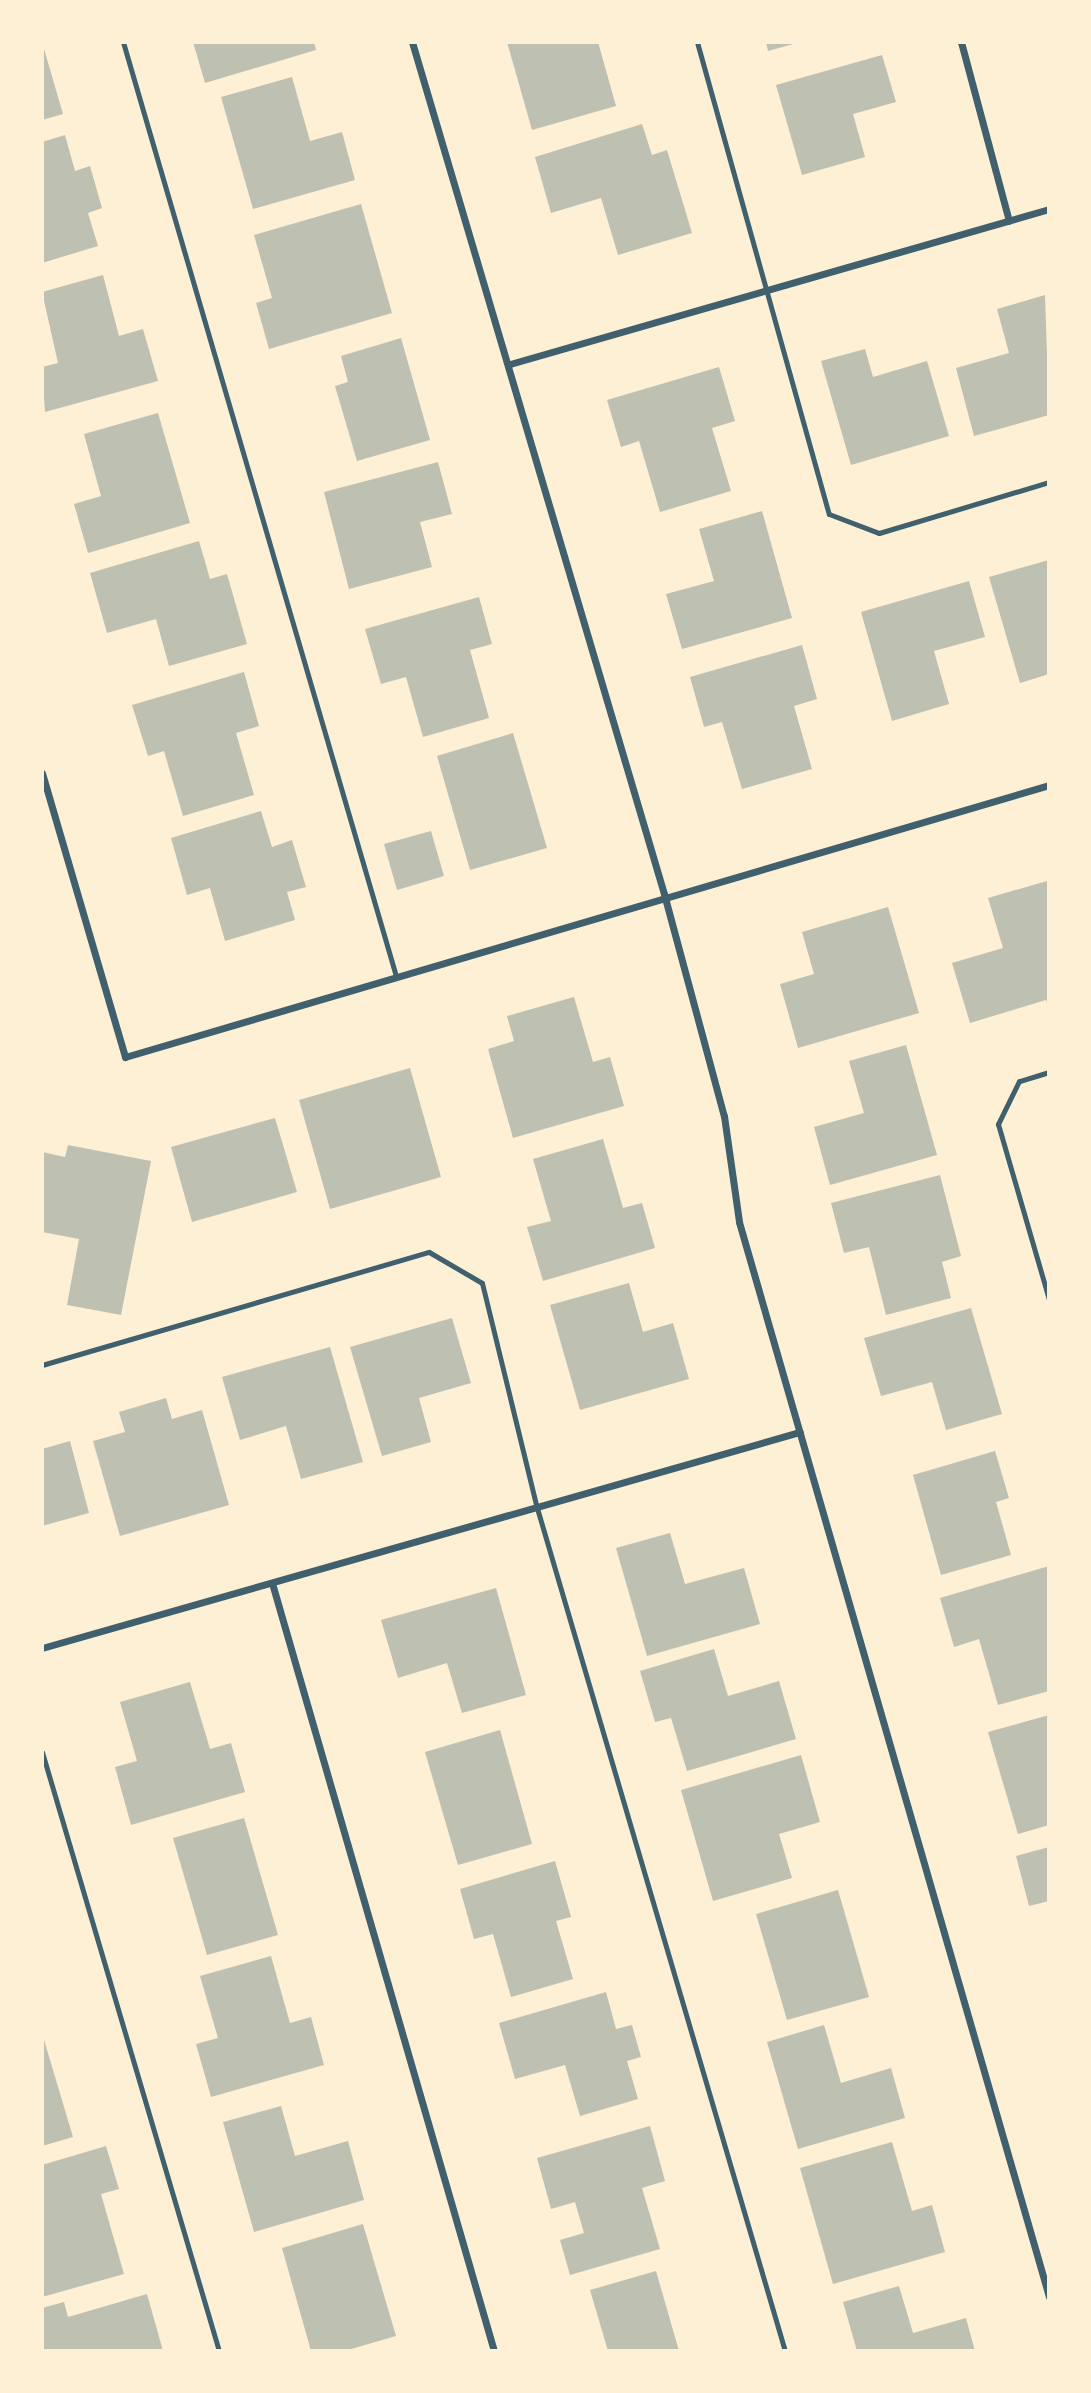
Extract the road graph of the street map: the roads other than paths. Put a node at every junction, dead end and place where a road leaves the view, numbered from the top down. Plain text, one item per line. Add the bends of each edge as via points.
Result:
1 (123, 42) edge
2 (412, 42) edge
3 (697, 42) edge
4 (961, 42) edge
5 (1049, 209) edge
6 (1009, 221) junction
7 (770, 292) junction
8 (510, 363) junction
9 (1049, 482) edge
10 (42, 772) edge
11 (1049, 785) edge
12 (664, 894) junction
13 (395, 973) junction
14 (1049, 1072) edge
15 (1049, 1298) edge
16 (42, 1365) edge
17 (800, 1432) junction
18 (537, 1508) junction
19 (272, 1583) junction
20 (42, 1648) edge
21 (42, 1752) edge
22 (1049, 2297) edge
23 (219, 2351) edge
24 (494, 2351) edge
25 (785, 2351) edge

1 - 13 lane
2 - 8 street
3 - 7 lane
4 - 6 street
5 - 6 street
6 - 7 street
7 - 8 street
7 - 9 lane via 829,514 879,533
8 - 12 street
10 - 13 street via 125,1056
11 - 12 street
12 - 13 street
12 - 17 street via 724,1116 738,1222
14 - 15 lane via 1019,1081 998,1124
16 - 18 lane via 429,1252 482,1283
17 - 18 street
17 - 22 street
18 - 19 street
18 - 25 lane
19 - 20 street
19 - 24 street
21 - 23 lane

